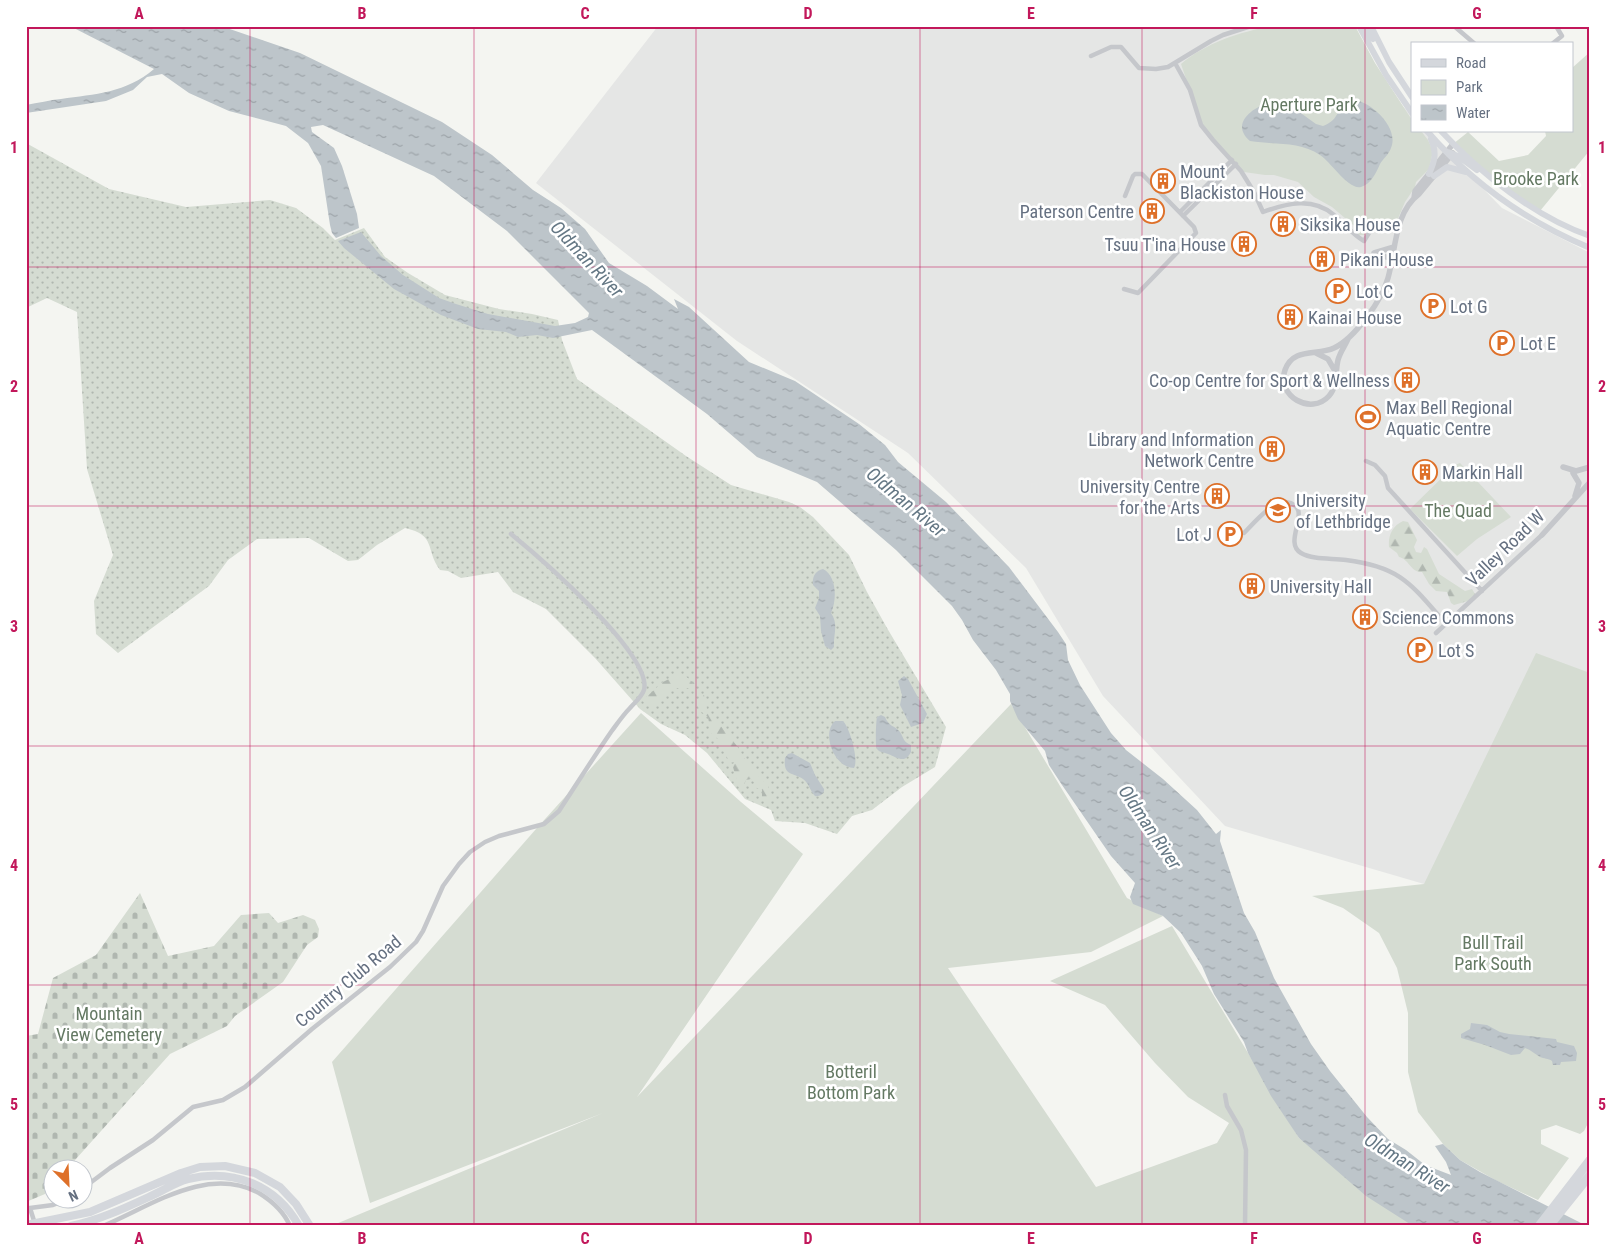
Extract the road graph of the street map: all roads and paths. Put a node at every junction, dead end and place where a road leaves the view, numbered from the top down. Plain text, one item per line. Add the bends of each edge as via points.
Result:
1 (1251, 26) edge
2 (1359, 26) edge
3 (1365, 26) edge
4 (1454, 26) edge
5 (1556, 26) edge
6 (1371, 27) edge
7 (1473, 42) edge
8 (1554, 42) edge
9 (1091, 56) dead end
10 (1389, 62) junction
11 (1175, 63) junction
12 (1411, 95) edge
13 (1411, 112) edge
14 (1428, 132) edge
15 (1442, 132) edge
16 (1451, 150) junction
17 (1234, 162) junction
18 (1470, 174) junction
19 (1431, 175) junction
20 (1125, 196) dead end
21 (1182, 214) junction
22 (1398, 229) junction
23 (1590, 236) edge
24 (1394, 247) junction
25 (1590, 248) edge
26 (1392, 258) junction
27 (1124, 289) dead end
28 (1348, 339) junction
29 (1308, 352) junction
30 (1336, 375) junction
31 (1366, 460) dead end
32 (1564, 467) dead end
33 (1590, 467) edge
34 (1573, 473) dead end
35 (1590, 482) edge
36 (1573, 502) junction
37 (1244, 533) dead end
38 (511, 534) dead end
39 (1542, 535) joint
40 (1482, 591) junction
41 (1446, 624) junction
42 (1436, 633) dead end
43 (1224, 1095) dead end
44 (1590, 1160) edge
45 (1590, 1175) edge
46 (92, 1181) edge
47 (42, 1207) edge
48 (32, 1225) edge
49 (71, 1226) edge
50 (103, 1226) edge
51 (290, 1226) edge
52 (298, 1226) edge
53 (310, 1226) edge
54 (1245, 1226) edge
55 (1539, 1226) edge
56 (1549, 1226) edge

1 - 11 street via 1223,35
2 - 13 main road
3 - 10 main road
4 - 7 street
5 - 8 street via 1562,36
6 - 10 main road
9 - 11 street via 1115,46 1121,47 1139,68 1163,69
10 - 12 main road
11 - 17 street via 1190,90 1201,125
14 - 16 main road
14 - 19 main road via 1435,152
15 - 16 main road
16 - 18 main road
16 - 19 street
16 - 23 main road via 1548,216
17 - 21 street
17 - 22 street via 1248,181 1263,212 1289,204 1318,206 1329,211 1364,241 1376,224
18 - 19 main road via 1447,167
18 - 25 main road via 1522,212 1560,235
19 - 22 street via 1404,214
20 - 21 street via 1133,176 1142,174
21 - 27 street via 1194,227 1194,236 1138,293
22 - 24 street
24 - 26 street
24 - 26 street via 1374,253
26 - 28 street via 1381,296
28 - 29 street via 1332,349
28 - 30 street via 1340,355
29 - 30 street via 1328,359
29 - 30 street via 1297,356 1285,370 1284,386 1293,398 1312,405 1323,401 1332,392
31 - 40 street via 1385,476 1388,488
32 - 33 street via 1576,471
34 - 36 street via 1579,483
35 - 36 street, Valley Road W
36 - 39 street, Valley Road W
37 - 41 street via 1277,503 1292,504 1299,514 1293,539 1299,552 1390,570 1412,585
38 - 46 street, Country Club Road via 556,572 614,632 641,672 644,684 641,696 612,732 554,817 538,827 492,838 459,864 443,886 416,942 390,967 245,1087 223,1100 193,1107 153,1140
39 - 40 street, Valley Road W
40 - 41 street, Valley Road W
41 - 42 street, Valley Road W
43 - 54 street via 1241,1130 1246,1150
44 - 55 highway
45 - 56 highway
47 - 48 street via 30,1208
48 - 53 main road via 90,1212 200,1166 225,1166 255,1172 280,1187
49 - 52 main road via 99,1218 187,1180 213,1175 240,1178 263,1187 290,1211
50 - 51 street via 196,1186 223,1183 254,1190 282,1212

